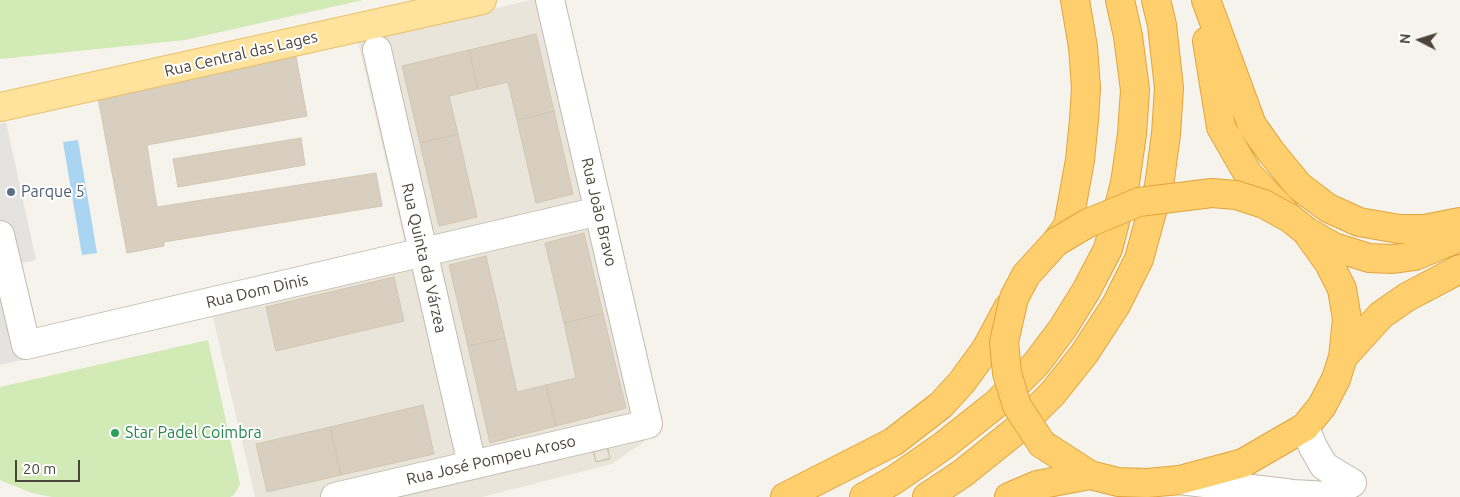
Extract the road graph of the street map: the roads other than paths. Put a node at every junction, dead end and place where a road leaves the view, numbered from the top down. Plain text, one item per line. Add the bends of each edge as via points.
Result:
1 (482, 0) edge
2 (550, 0) edge
3 (1075, 0) edge
4 (1120, 0) edge
5 (1156, 0) edge
6 (1200, 0) edge
7 (1206, 0) edge
8 (377, 50) dead end
9 (0, 107) edge
10 (599, 211) junction
11 (1460, 222) edge
12 (1298, 225) junction
13 (0, 234) edge
14 (1460, 237) edge
15 (1056, 242) junction
16 (423, 253) junction
17 (1460, 269) edge
18 (1014, 298) junction
19 (1343, 357) junction
20 (648, 424) joint
21 (1305, 427) junction
22 (472, 465) junction
23 (1090, 475) junction
24 (1180, 480) junction
25 (335, 497) edge
26 (785, 497) edge
27 (864, 497) edge
28 (927, 497) edge
29 (1009, 497) edge

1 - 9 main road, Rua Central das Lages
2 - 10 street, Rua João Bravo
3 - 15 highway via 1083,47 1084,120 1068,226
4 - 27 highway via 1135,90 1125,183 1108,249 1063,328 1036,364 996,404 943,446
5 - 28 highway via 1169,88 1166,134 1159,186 1139,260 1116,305 1084,354 1053,393 963,473
6 - 12 highway, bridge via 1221,127 1248,174
7 - 11 highway via 1252,125 1299,186 1328,208 1359,222 1398,229 1424,229
8 - 16 street, Rua Quinta da Várzea
10 - 16 street, Rua Dom Dinis
10 - 20 street, Rua João Bravo
12 - 14 highway via 1334,247 1369,258 1415,256
12 - 15 highway, bridge via 1264,204 1236,195 1212,193 1139,202 1088,223
12 - 19 highway via 1329,263 1342,289 1347,319
13 - 16 street, Rua Dom Dinis via 26,345
15 - 18 highway, bridge via 1026,275
16 - 22 street, Rua Quinta da Várzea
17 - 19 highway via 1381,315
18 - 23 highway, bridge via 1004,342 1007,374 1017,406 1042,444
18 - 26 highway, bridge via 986,349 941,405 893,442
19 - 21 highway via 1322,406
20 - 22 street, Rua José Pompeu Aroso
21 - 24 highway via 1243,463
21 - 24 street via 1324,466 1352,483 1328,496
22 - 25 street, Rua José Pompeu Aroso
23 - 24 highway via 1118,482
23 - 29 highway via 1038,485

